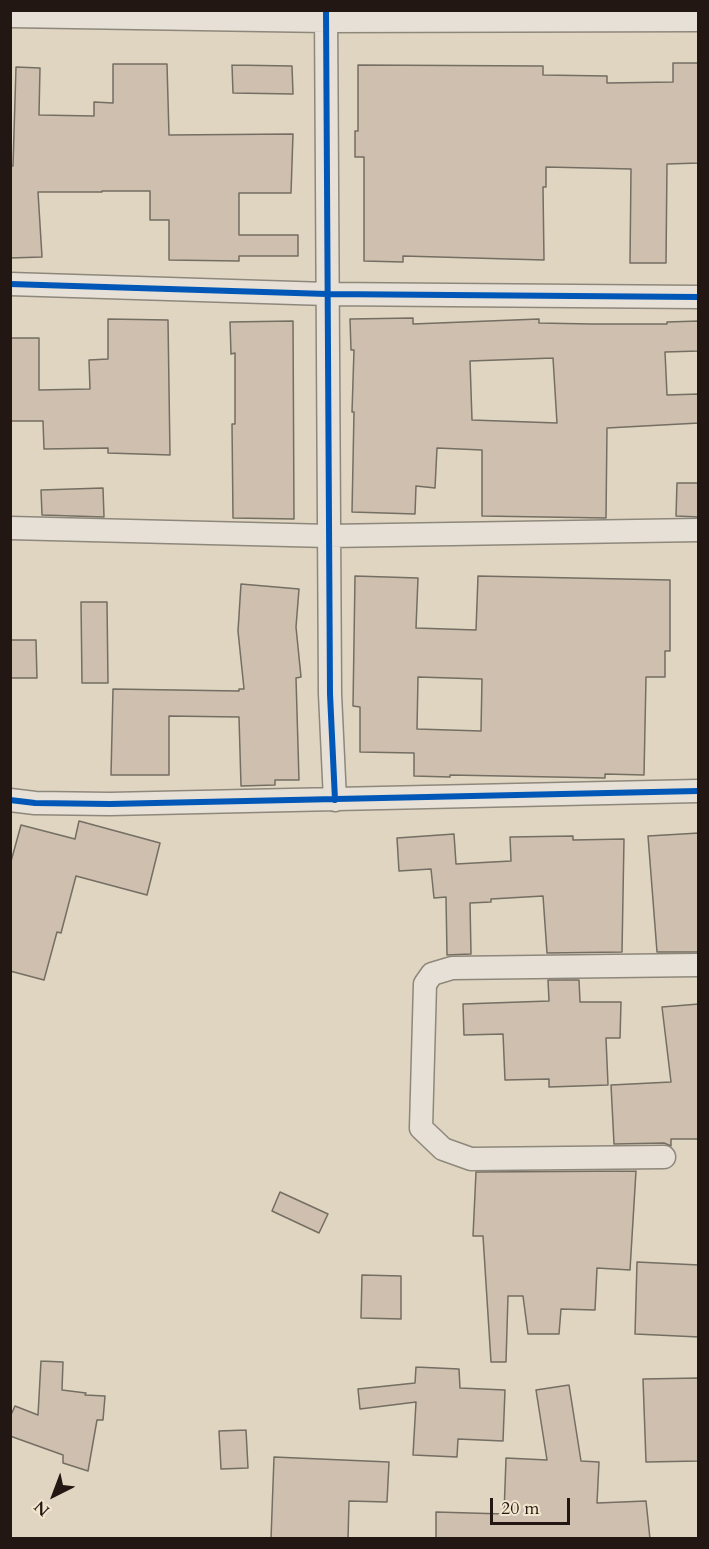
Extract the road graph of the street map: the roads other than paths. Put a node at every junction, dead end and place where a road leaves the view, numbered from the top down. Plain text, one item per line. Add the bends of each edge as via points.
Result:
1 (10, 16) edge
2 (326, 16) edge
3 (699, 20) edge
4 (10, 284) edge
5 (327, 294) junction
6 (699, 297) edge
7 (10, 528) edge
8 (699, 530) edge
9 (329, 536) junction
10 (699, 791) edge
11 (10, 800) edge
12 (335, 800) junction
13 (699, 965) edge
14 (664, 1157) dead end

1 - 2 street
2 - 3 street
2 - 5 street
4 - 5 street
5 - 6 street
5 - 9 street
7 - 9 street
8 - 9 street
9 - 12 street
10 - 12 street
11 - 12 street via 110,804
13 - 14 street via 452,968 432,974 425,984 421,1128 443,1149 471,1159

